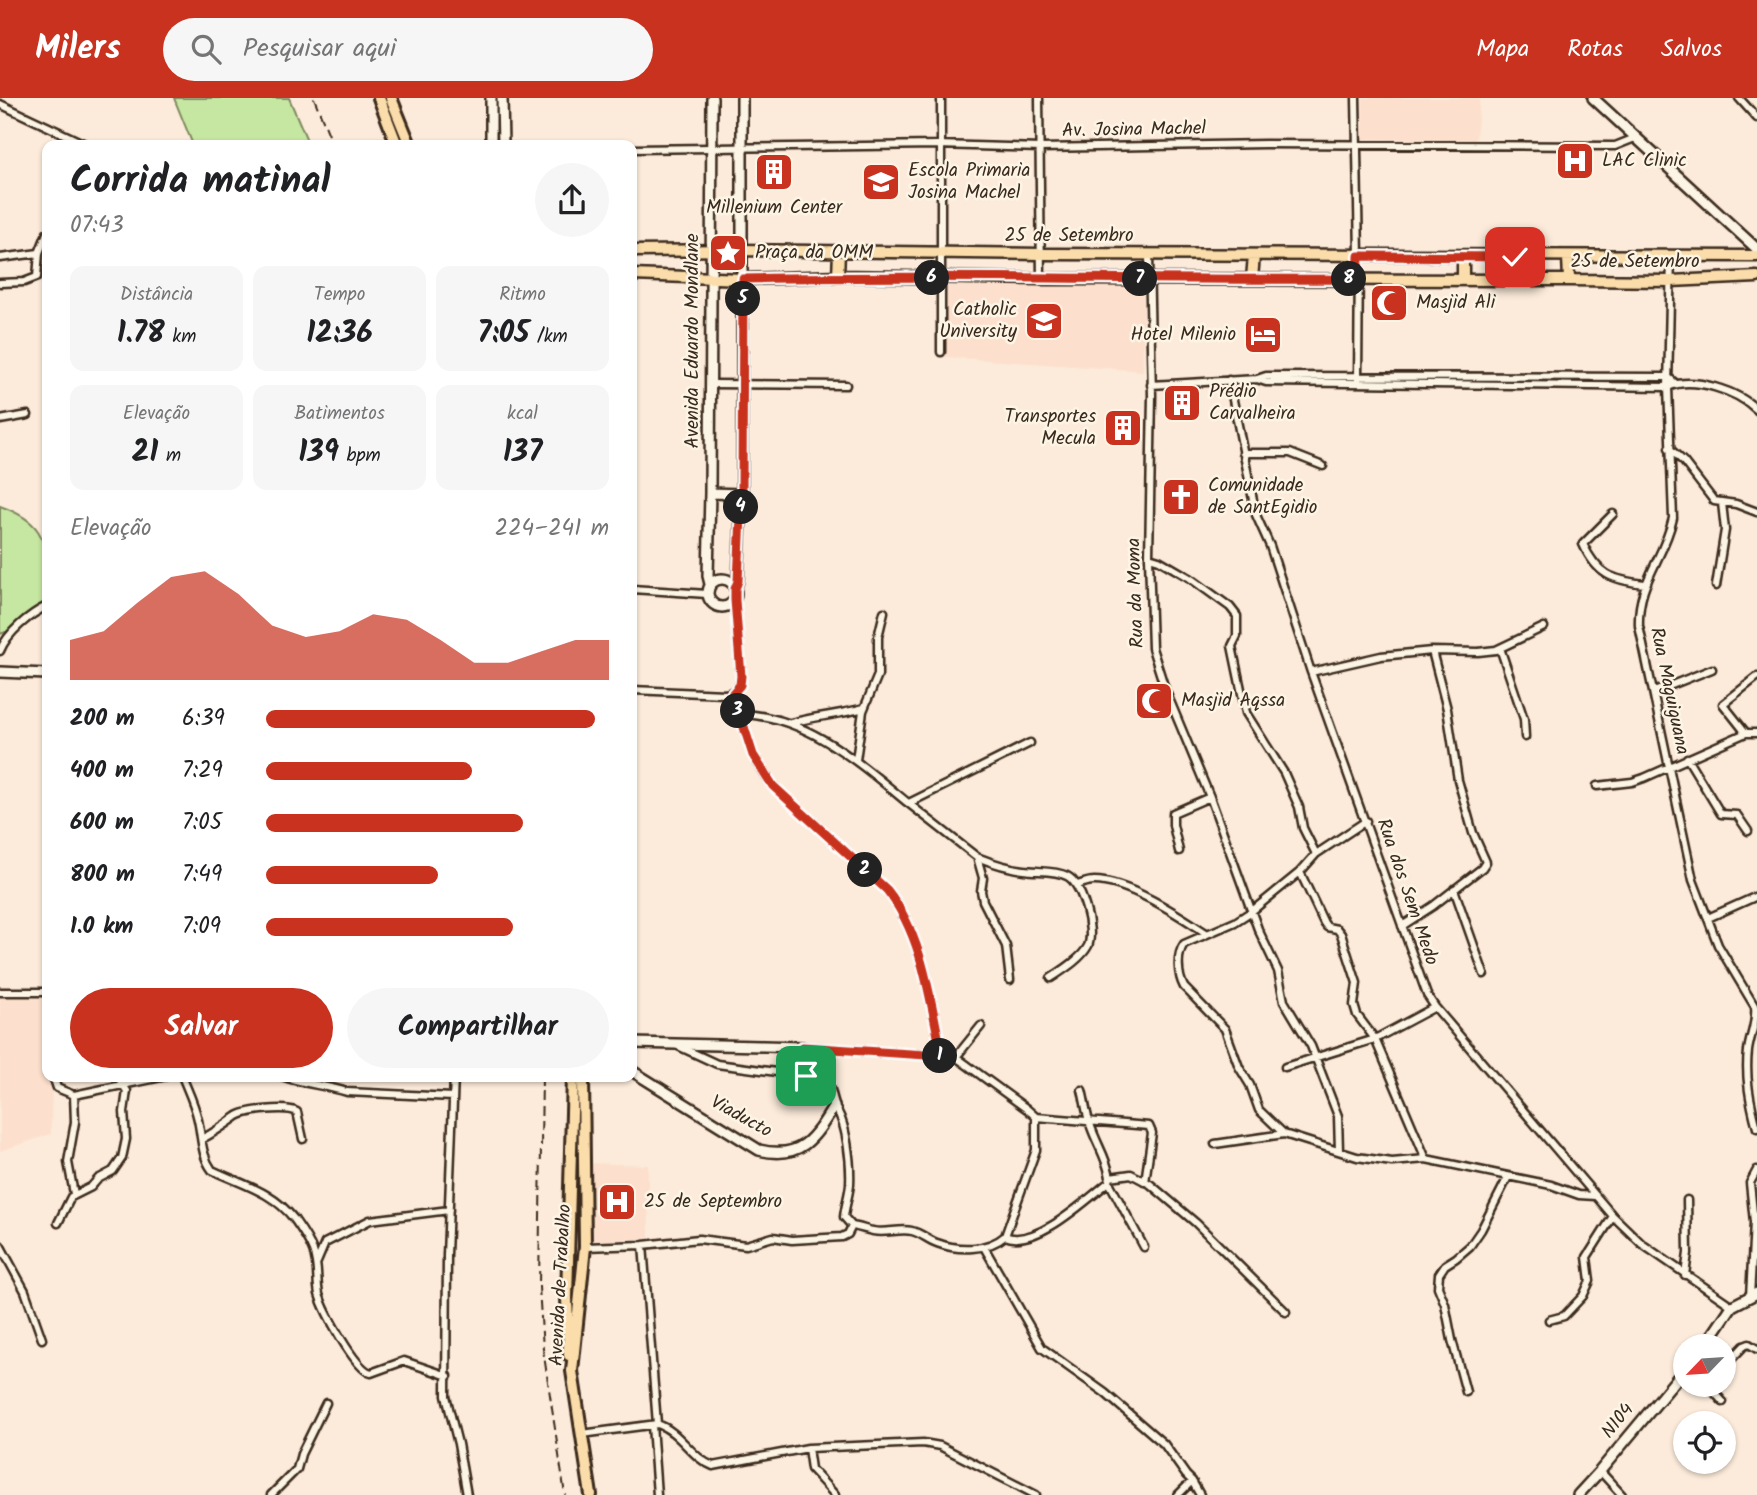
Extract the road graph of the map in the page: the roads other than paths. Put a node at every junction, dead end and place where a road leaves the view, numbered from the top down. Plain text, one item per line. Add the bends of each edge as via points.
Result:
1 (379, 98) edge
2 (391, 98) edge
3 (491, 98) edge
4 (502, 98) edge
5 (712, 98) edge
6 (742, 98) edge
7 (942, 98) edge
8 (1039, 98) edge
9 (1356, 98) edge
10 (1593, 98) edge
11 (1740, 98) edge
12 (0, 104) edge
13 (1757, 118) edge
14 (1635, 138) junction
15 (67, 140) edge
16 (395, 140) edge
17 (408, 140) edge
18 (491, 140) edge
19 (503, 140) edge
20 (941, 145) junction
21 (1356, 145) junction
22 (712, 147) junction
23 (741, 147) junction
24 (1040, 148) junction
25 (637, 149) edge
26 (42, 246) edge
27 (1757, 249) edge
28 (711, 250) junction
29 (743, 250) junction
30 (637, 251) edge
31 (839, 252) junction
32 (941, 252) junction
33 (39, 253) junction
34 (1041, 254) junction
35 (1149, 255) junction
36 (1254, 255) junction
37 (1359, 256) junction
38 (1671, 256) junction
39 (1757, 256) edge
40 (1462, 257) junction
41 (1568, 257) junction
42 (0, 258) edge
43 (637, 275) edge
44 (838, 276) junction
45 (1757, 277) edge
46 (711, 278) junction
47 (940, 278) junction
48 (743, 279) junction
49 (1041, 279) junction
50 (1150, 279) junction
51 (1252, 279) junction
52 (1358, 279) junction
53 (1463, 279) junction
54 (1569, 281) junction
55 (1671, 281) junction
56 (0, 283) edge
57 (941, 352) dead end
58 (1668, 377) junction
59 (1358, 379) junction
60 (1229, 380) junction
61 (711, 384) junction
62 (743, 384) junction
63 (1676, 384) junction
64 (846, 385) dead end
65 (1151, 385) junction
66 (1668, 387) junction
67 (1757, 410) edge
68 (28, 415) dead end
69 (0, 420) edge
70 (1670, 448) junction
71 (1243, 453) junction
72 (1322, 466) dead end
73 (710, 493) junction
74 (742, 494) junction
75 (1722, 503) junction
76 (1757, 512) edge
77 (1613, 514) dead end
78 (1149, 557) junction
79 (1645, 584) junction
80 (1716, 586) dead end
81 (637, 589) edge
82 (709, 589) junction
83 (735, 589) junction
84 (735, 600) junction
85 (42, 609) edge
86 (884, 612) dead end
87 (1544, 626) dead end
88 (1500, 648) junction
89 (0, 650) edge
90 (1432, 651) junction
91 (1712, 669) dead end
92 (1311, 672) junction
93 (0, 673) edge
94 (42, 674) edge
95 (1757, 677) edge
96 (637, 690) edge
97 (1654, 692) junction
98 (733, 693) junction
99 (864, 708) junction
100 (739, 714) junction
101 (790, 723) junction
102 (1746, 733) junction
103 (1757, 733) edge
104 (1525, 737) dead end
105 (1030, 743) dead end
106 (1687, 758) junction
107 (856, 760) junction
108 (1669, 768) junction
109 (1597, 786) dead end
110 (1210, 797) junction
111 (909, 803) junction
112 (1366, 821) junction
113 (1748, 831) dead end
114 (1179, 851) dead end
115 (1316, 854) junction
116 (976, 857) junction
117 (1300, 872) junction
118 (1077, 886) junction
119 (1454, 889) junction
120 (1757, 896) edge
121 (1252, 911) junction
122 (1708, 918) junction
123 (1402, 926) junction
124 (1206, 933) junction
125 (1485, 974) dead end
126 (1051, 978) dead end
127 (1010, 980) dead end
128 (1757, 987) edge
129 (0, 992) edge
130 (42, 992) edge
131 (1751, 997) junction
132 (1435, 1007) junction
133 (981, 1026) dead end
134 (1375, 1039) junction
135 (637, 1043) edge
136 (674, 1044) junction
137 (802, 1047) junction
138 (942, 1056) junction
139 (956, 1057) junction
140 (1315, 1057) junction
141 (1285, 1067) dead end
142 (637, 1074) edge
143 (55, 1082) edge
144 (132, 1082) edge
145 (184, 1082) edge
146 (298, 1082) edge
147 (454, 1082) edge
148 (573, 1082) edge
149 (583, 1082) edge
150 (829, 1083) junction
151 (121, 1084) junction
152 (1082, 1090) dead end
153 (74, 1095) junction
154 (453, 1097) junction
155 (834, 1107) junction
156 (1036, 1117) junction
157 (1090, 1123) junction
158 (1757, 1128) edge
159 (1284, 1135) junction
160 (202, 1139) junction
161 (303, 1139) dead end
162 (1215, 1144) dead end
163 (1339, 1151) junction
164 (1426, 1159) junction
165 (1757, 1170) edge
166 (1508, 1177) junction
167 (1110, 1179) junction
168 (1145, 1182) junction
169 (74, 1194) junction
170 (1595, 1196) junction
171 (1687, 1200) dead end
172 (449, 1210) junction
173 (1613, 1216) junction
174 (58, 1223) dead end
175 (852, 1226) junction
176 (1005, 1236) junction
177 (0, 1245) edge
178 (643, 1245) junction
179 (585, 1247) junction
180 (984, 1247) junction
181 (1144, 1247) dead end
182 (317, 1262) junction
183 (1685, 1275) junction
184 (1754, 1295) edge
185 (1732, 1306) junction
186 (1286, 1312) dead end
187 (1549, 1320) dead end
188 (1713, 1334) edge
189 (42, 1339) dead end
190 (1757, 1349) edge
191 (1736, 1354) edge
192 (572, 1371) junction
193 (448, 1376) junction
194 (1673, 1383) edge
195 (1466, 1392) dead end
196 (1718, 1397) edge
197 (1723, 1402) dead end
198 (326, 1403) dead end
199 (654, 1425) junction
200 (582, 1434) junction
201 (808, 1448) junction
202 (1600, 1471) junction
203 (1192, 1481) junction
204 (271, 1495) edge
205 (467, 1495) edge
206 (591, 1495) edge
207 (657, 1495) edge
208 (835, 1495) edge
209 (1036, 1495) edge
210 (1178, 1495) edge
211 (1200, 1495) edge
212 (1578, 1495) edge
213 (1622, 1495) edge

1 - 16 highway
2 - 17 highway
3 - 18 main road
4 - 19 main road
5 - 22 main road, Avenida Eduardo Mondlane
6 - 23 main road
7 - 20 street
8 - 24 street
9 - 21 street
10 - 14 main road
11 - 13 street
12 - 15 street
14 - 21 street, Av. Josina Machel via 1615,146
14 - 27 main road
20 - 23 street, Av. Josina Machel
20 - 24 street, Av. Josina Machel
20 - 32 street
21 - 24 street, Av. Josina Machel
21 - 37 street
22 - 23 street, Av. Josina Machel
22 - 25 street, Av. Josina Machel
22 - 28 main road, Avenida Eduardo Mondlane
23 - 29 main road
24 - 34 street
26 - 33 street
28 - 29 main road, 25 de Setembro
28 - 30 main road, 25 de Setembro
28 - 46 main road, Avenida Eduardo Mondlane
29 - 31 main road, 25 de Setembro
29 - 48 main road
31 - 32 main road, 25 de Setembro
31 - 44 main road
32 - 34 main road, 25 de Setembro
32 - 47 street
33 - 42 street
33 - 56 street via 37,277
34 - 35 main road, 25 de Setembro
34 - 49 street
35 - 36 main road, 25 de Setembro
35 - 50 street, Rua da Moma
36 - 37 main road, 25 de Setembro
36 - 51 main road
37 - 40 main road, 25 de Setembro
37 - 52 street
38 - 39 main road, 25 de Setembro
38 - 41 main road, 25 de Setembro
38 - 55 street, Rua Maguiguana
40 - 41 main road, 25 de Setembro
40 - 53 main road
41 - 54 main road
43 - 46 main road, 25 de Setembro
44 - 47 main road, 25 de Setembro
44 - 48 main road, 25 de Setembro
45 - 55 main road, 25 de Setembro
46 - 48 main road, 25 de Setembro
46 - 61 main road, Avenida Eduardo Mondlane
47 - 49 main road, 25 de Setembro
47 - 57 street
48 - 62 main road
49 - 50 main road, 25 de Setembro
50 - 51 main road, 25 de Setembro
50 - 65 street, Rua da Moma
51 - 52 main road, 25 de Setembro
52 - 53 main road, 25 de Setembro
52 - 59 street
53 - 54 main road, 25 de Setembro
54 - 55 main road, 25 de Setembro
55 - 58 street, Rua Maguiguana
58 - 59 street
58 - 63 street
58 - 66 street, Rua Maguiguana
59 - 60 street
59 - 66 street
60 - 65 street
60 - 71 street, Rua dos Sem Medo
61 - 62 street
61 - 73 main road, Avenida Eduardo Mondlane
62 - 64 street
62 - 74 main road
63 - 66 street
63 - 67 street via 1727,390
65 - 78 street, Rua da Moma
66 - 70 street, Rua Maguiguana
68 - 69 street
70 - 75 street via 1711,498
70 - 79 street, Rua Maguiguana via 1673,518
71 - 72 street via 1290,453
71 - 92 street, Rua dos Sem Medo via 1256,515
73 - 74 main road
73 - 82 main road, Avenida Eduardo Mondlane
74 - 83 main road
75 - 76 street
75 - 80 street via 1725,530
77 - 79 street via 1583,544 1594,565 1605,574
78 - 110 street, Rua da Moma via 1152,648
78 - 115 street via 1190,578 1237,616 1232,646 1246,713 1284,773
79 - 97 street, Rua Maguiguana via 1638,606 1639,626
81 - 82 street
82 - 83 main road via 716,580 724,579
82 - 84 main road via 711,603 720,607
83 - 84 main road
84 - 98 street via 741,676
85 - 89 street
86 - 99 street via 878,638 878,676
87 - 88 street
88 - 90 street
88 - 104 street via 1524,719
90 - 92 street via 1381,656
90 - 119 street via 1458,780 1472,833 1486,859 1482,868
91 - 97 street
92 - 112 street, Rua dos Sem Medo
93 - 94 main road
95 - 102 street via 1723,704
96 - 98 street
97 - 108 street, Rua Maguiguana
98 - 100 street
99 - 101 street
99 - 107 street
100 - 101 street
100 - 138 street via 753,755 773,786 899,906 924,973
101 - 107 street
102 - 103 street
102 - 106 street
105 - 111 street
106 - 108 street
106 - 113 street via 1721,814 1737,815
107 - 111 street
108 - 109 street via 1632,782
108 - 122 street, Rua Maguiguana via 1693,880
110 - 114 street via 1173,813
110 - 121 street, Rua da Moma
111 - 116 street
112 - 115 street
112 - 123 street, Rua dos Sem Medo
115 - 117 street
116 - 118 street via 993,864 1063,874
116 - 127 street via 984,901 1006,946
117 - 121 street
117 - 134 street via 1324,923 1341,934 1357,983 1357,1015
118 - 124 street via 1093,881 1124,888 1167,907
118 - 126 street via 1091,933 1088,945
119 - 123 street
119 - 125 street
120 - 122 street
121 - 124 street
121 - 140 street, Rua da Moma via 1278,971 1284,1000
122 - 131 street, Rua Maguiguana via 1729,965
123 - 132 street, Rua dos Sem Medo
124 - 159 street via 1180,949 1180,980 1225,1028 1259,1110
128 - 131 street
129 - 130 street
131 - 158 street via 1756,1018 1746,1072
132 - 134 street
132 - 170 street, Rua dos Sem Medo
133 - 139 street
134 - 140 street
134 - 164 street
135 - 136 main road
136 - 137 main road
136 - 150 street via 717,1064
137 - 138 street
137 - 150 main road via 817,1057
138 - 139 street
139 - 156 street
140 - 141 street
140 - 163 street, Rua da Moma via 1338,1116
142 - 155 main road, Viaducto via 759,1150 773,1154 787,1153 808,1142
143 - 153 street via 57,1088
144 - 151 street
145 - 160 street
146 - 154 street via 347,1092
147 - 154 street
148 - 192 highway via 567,1298
149 - 179 highway, Avenida de Trabalho
150 - 155 main road
151 - 153 street
151 - 169 street via 127,1091 122,1158 113,1171
152 - 157 street
153 - 169 street via 68,1162
154 - 172 street
155 - 175 street via 841,1117 849,1162 844,1216
156 - 157 street
156 - 176 street via 1035,1150
157 - 167 street
157 - 168 street via 1149,1126
159 - 162 street
159 - 163 street
160 - 161 street via 239,1115 294,1109
160 - 182 street via 212,1170 281,1205 304,1234
163 - 164 street via 1392,1162
164 - 166 street
165 - 184 street via 1750,1183
166 - 170 street
166 - 195 street via 1470,1246 1439,1274 1438,1287
167 - 168 street via 1131,1174
167 - 176 street via 1036,1234 1014,1240
167 - 181 street
168 - 186 street via 1196,1223
169 - 174 street
170 - 173 street, Rua dos Sem Medo
171 - 183 street
172 - 182 street via 370,1220 326,1243
172 - 193 street
173 - 183 street, Rua dos Sem Medo
173 - 187 street via 1587,1257 1590,1281 1583,1296 1564,1316
175 - 178 street via 842,1237 772,1237 746,1245 699,1239
175 - 180 street via 914,1232 950,1247
176 - 180 street
177 - 189 street via 25,1291
178 - 179 street
178 - 199 street
179 - 192 highway, Avenida de Trabalho
180 - 203 street via 1042,1348 1139,1421 1164,1444
182 - 193 street via 322,1303 360,1367 371,1373 404,1361
183 - 185 street, Rua dos Sem Medo
184 - 185 main road
185 - 188 main road
190 - 191 street via 1749,1344
192 - 200 highway, Avenida de Trabalho
193 - 205 street via 446,1396
194 - 202 main road, N104 / N104
196 - 197 street
198 - 204 street via 298,1469
199 - 200 street
199 - 201 street via 665,1427 713,1466
199 - 207 street
200 - 206 highway, Avenida de Trabalho
201 - 208 street via 811,1469
201 - 209 street via 904,1443 940,1446
202 - 212 main road, N104 / N104
202 - 213 street
203 - 210 street
203 - 211 street

